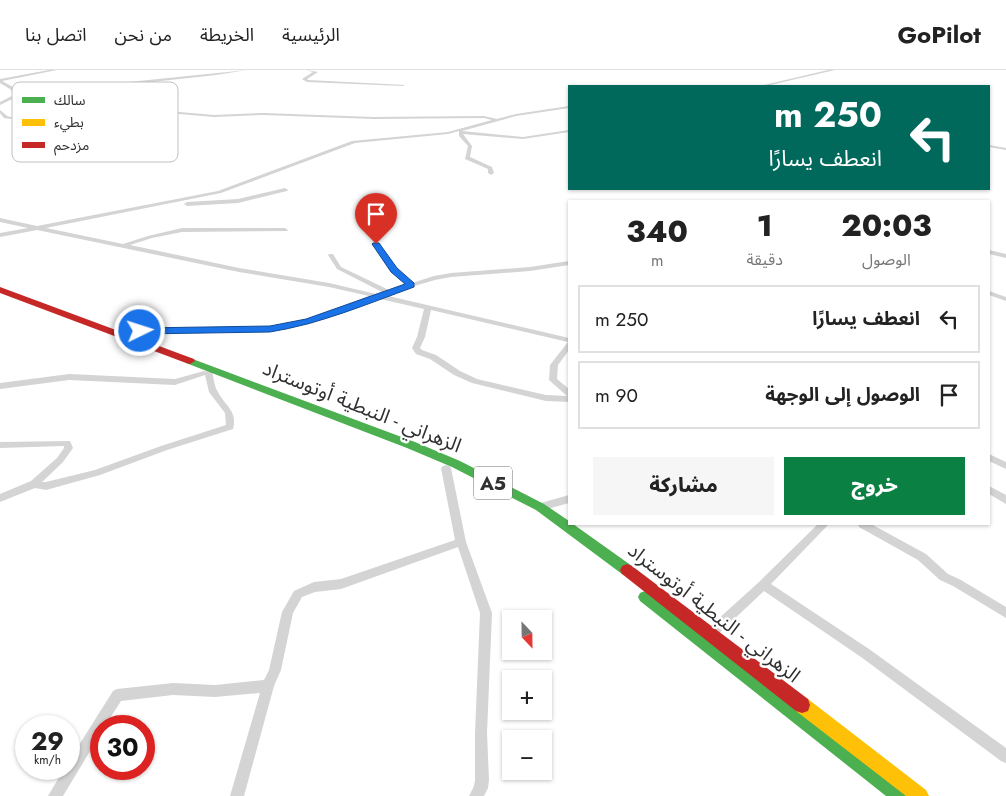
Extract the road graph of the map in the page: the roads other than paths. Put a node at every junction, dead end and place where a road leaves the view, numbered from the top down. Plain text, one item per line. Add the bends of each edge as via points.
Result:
1 (55, 70) edge
2 (244, 70) edge
3 (308, 70) edge
4 (833, 70) edge
5 (0, 80) edge
6 (136, 82) edge
7 (403, 85) dead end
8 (767, 85) edge
9 (12, 89) edge
10 (12, 99) edge
11 (0, 104) edge
12 (568, 107) edge
13 (0, 111) edge
14 (178, 113) edge
15 (8, 118) junction
16 (12, 118) edge
17 (498, 120) junction
18 (1, 122) dead end
19 (568, 131) edge
20 (460, 132) junction
21 (990, 146) edge
22 (1006, 149) edge
23 (491, 173) dead end
24 (284, 190) dead end
25 (164, 204) junction
26 (0, 220) edge
27 (35, 228) junction
28 (285, 230) dead end
29 (0, 235) edge
30 (376, 244) dead end
31 (122, 246) junction
32 (990, 252) edge
33 (331, 255) dead end
34 (1006, 256) edge
35 (568, 263) edge
36 (411, 285) junction
37 (0, 290) edge
38 (388, 292) junction
39 (990, 293) edge
40 (375, 296) junction
41 (0, 299) edge
42 (1006, 299) edge
43 (428, 308) junction
44 (126, 336) junction
45 (568, 340) edge
46 (568, 345) edge
47 (177, 359) junction
48 (203, 371) junction
49 (0, 386) edge
50 (568, 393) edge
51 (568, 399) edge
52 (0, 446) edge
53 (990, 458) edge
54 (1006, 466) edge
55 (446, 468) junction
56 (34, 484) junction
57 (990, 491) edge
58 (0, 498) edge
59 (568, 499) edge
60 (1006, 500) edge
61 (540, 507) junction
62 (823, 525) edge
63 (865, 525) edge
64 (461, 542) junction
65 (763, 586) junction
66 (1006, 613) edge
67 (710, 634) junction
68 (268, 686) junction
69 (1006, 756) edge
70 (55, 796) edge
71 (237, 796) edge
72 (476, 796) edge
73 (900, 796) edge
74 (920, 796) edge

1 - 5 street
2 - 6 street
3 - 7 street via 316,72 304,79 307,81
4 - 8 street
5 - 9 street
10 - 11 street
12 - 17 street
13 - 15 street
14 - 17 street via 206,116 484,117
15 - 16 street
15 - 18 street
17 - 20 street
19 - 20 street via 523,138
20 - 23 street via 470,146 467,158 490,168
20 - 25 street via 354,142 230,189
21 - 22 street
24 - 25 street via 238,202
25 - 27 street
26 - 27 street
27 - 29 street
27 - 31 street
28 - 31 street via 182,230
30 - 36 street via 394,270
31 - 40 street
32 - 34 street
33 - 38 street via 339,268
35 - 36 street via 451,275
36 - 38 street
37 - 44 highway, الزهراني - النبطية أوتوستراد / A5
38 - 40 street
39 - 42 street
40 - 43 street
40 - 44 street via 289,326 253,330 147,330
41 - 47 highway, الزهراني - النبطية أوتوستراد / A5
43 - 45 street
43 - 51 street via 416,348 419,352 475,381 546,398
44 - 47 highway, الزهراني - النبطية أوتوستراد / A5
46 - 50 street via 554,364 553,380
47 - 48 highway, الزهراني - النبطية أوتوستراد / A5
48 - 49 street via 175,382 69,377
48 - 55 highway, الزهراني - النبطية أوتوستراد / A5
48 - 56 street via 213,392 229,413 230,427 90,475 46,486
48 - 61 highway, الزهراني - النبطية أوتوستراد / A5 via 429,452
52 - 56 street via 67,443 69,448 60,460
53 - 54 street
55 - 64 street
55 - 73 highway, الزهراني - النبطية أوتوستراد / A5 via 531,514 578,545
56 - 58 street
57 - 60 street
59 - 61 street
61 - 67 highway, الزهراني - النبطية أوتوستراد / A5
62 - 65 street
63 - 66 street via 913,552 944,577
64 - 68 street via 341,584 314,587 298,594 288,612 275,670
64 - 72 street via 486,613 482,780
65 - 67 street
65 - 69 street via 865,653
67 - 74 highway, الزهراني - النبطية أوتوستراد / A5
68 - 70 street via 215,691 173,689 118,695
68 - 71 street

